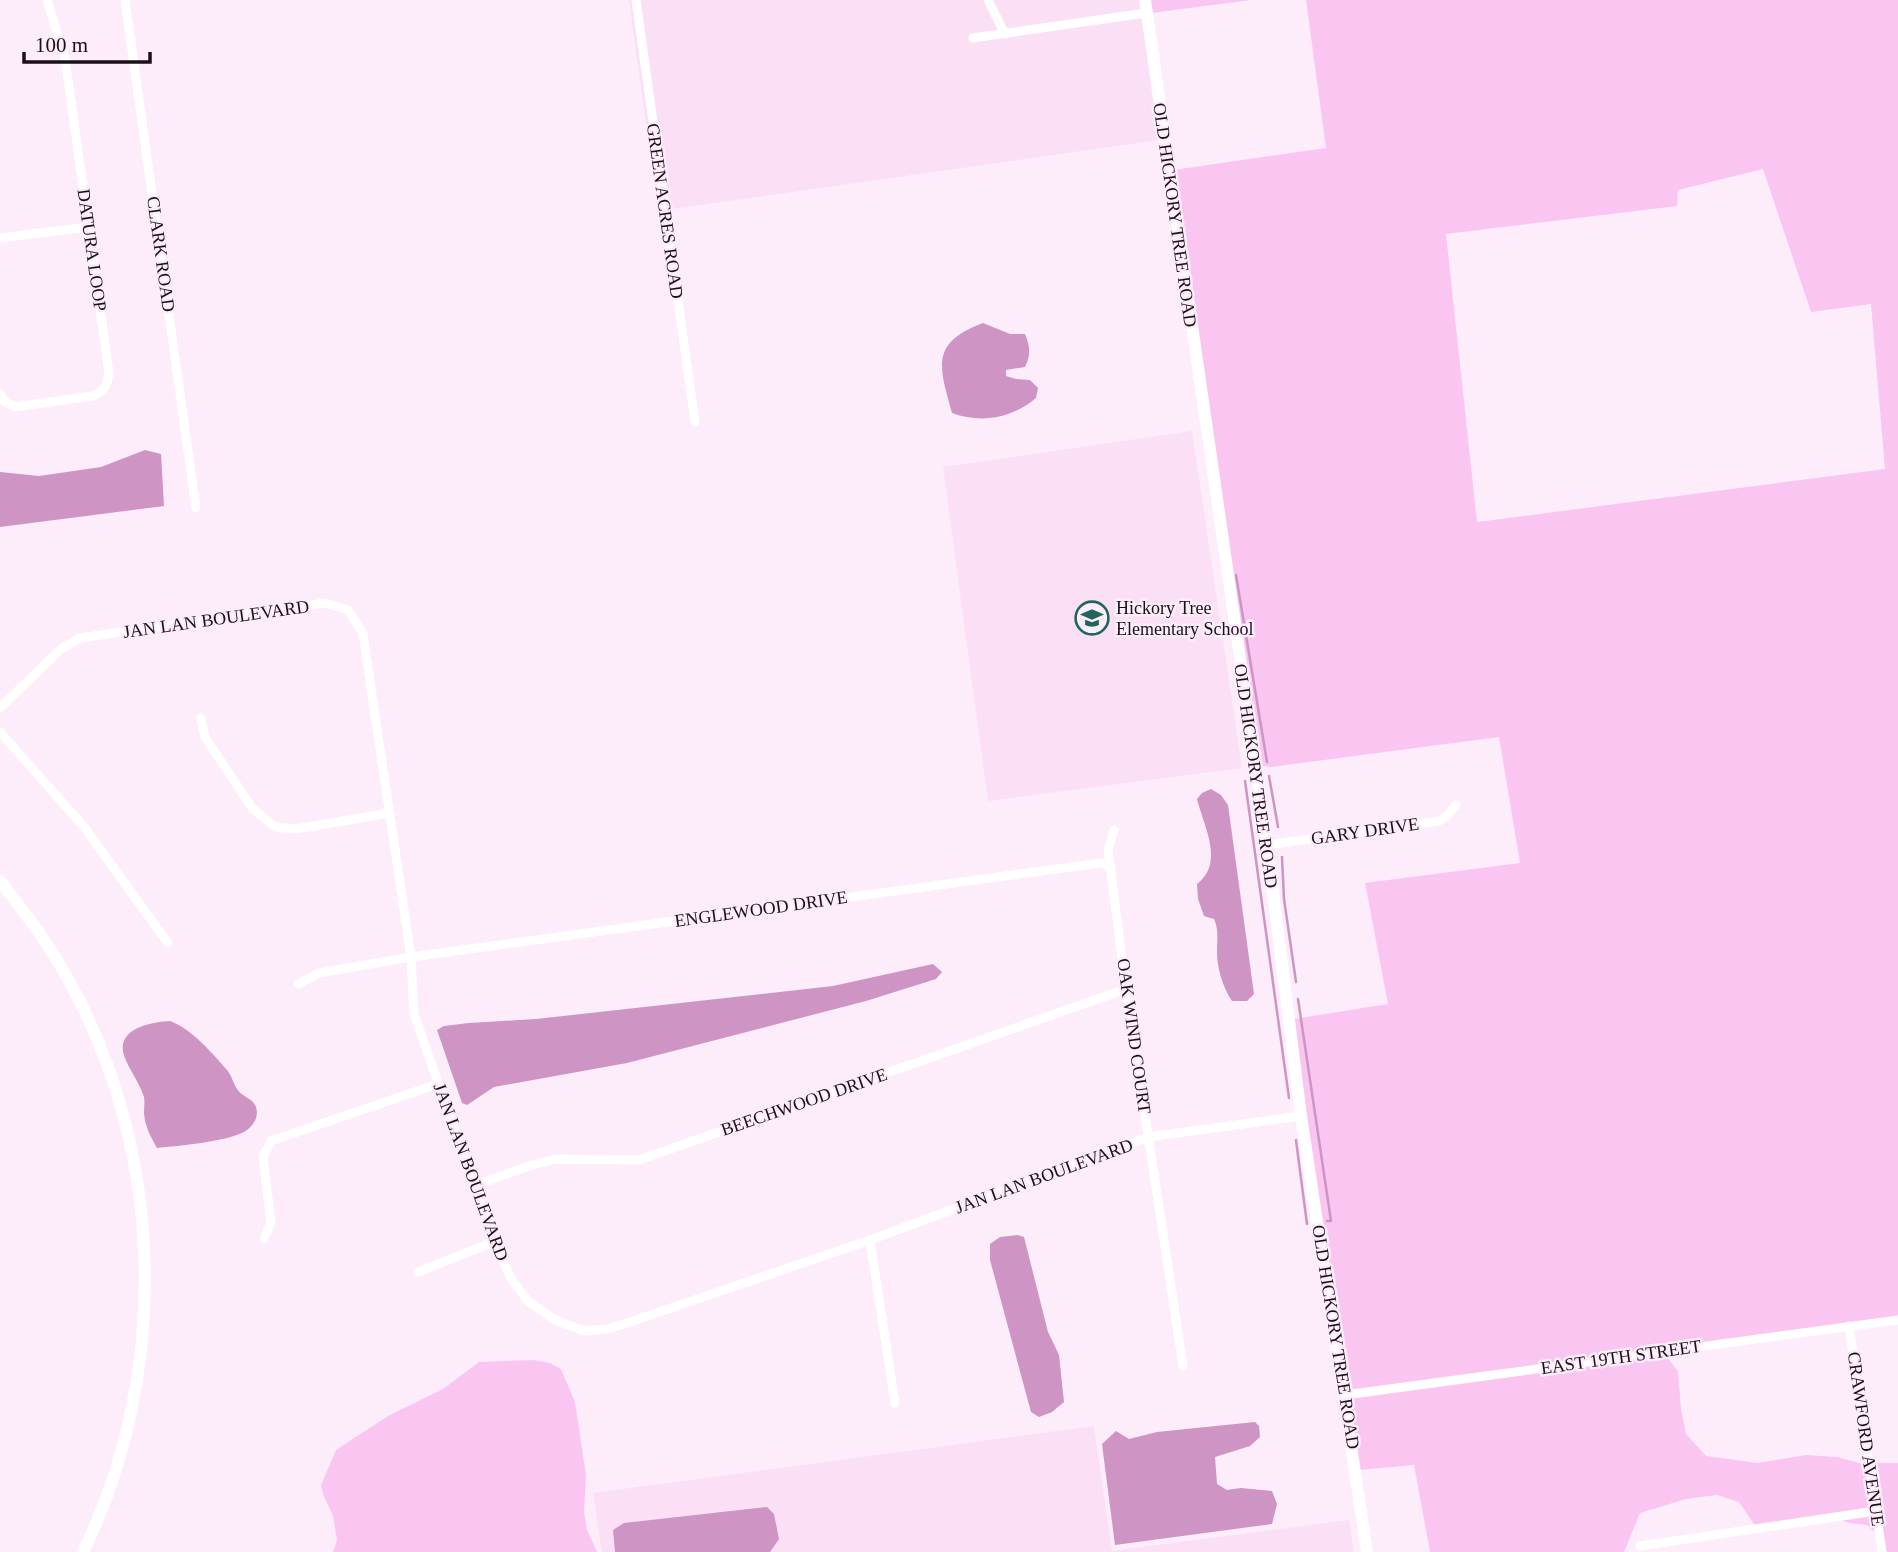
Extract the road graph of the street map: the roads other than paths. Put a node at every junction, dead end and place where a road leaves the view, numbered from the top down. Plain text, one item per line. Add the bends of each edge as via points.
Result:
1 (47, 0) edge
2 (125, 0) edge
3 (636, 0) edge
4 (988, 0) edge
5 (1146, 6) edge
6 (1005, 34) junction
7 (973, 38) dead end
8 (89, 227) junction
9 (0, 239) edge
10 (0, 394) edge
11 (695, 422) dead end
12 (196, 508) dead end
13 (0, 708) edge
14 (201, 718) dead end
15 (0, 732) edge
16 (1456, 805) dead end
17 (390, 813) junction
18 (1114, 830) dead end
19 (1266, 845) junction
20 (1111, 867) junction
21 (0, 881) edge
22 (168, 943) dead end
23 (411, 957) junction
24 (298, 984) dead end
25 (1126, 989) junction
26 (439, 1083) junction
27 (1301, 1116) junction
28 (1150, 1138) junction
29 (476, 1185) junction
30 (264, 1239) dead end
31 (870, 1240) junction
32 (494, 1242) junction
33 (418, 1272) dead end
34 (1898, 1320) edge
35 (1849, 1326) junction
36 (1183, 1366) dead end
37 (1345, 1395) junction
38 (895, 1403) dead end
39 (1876, 1511) junction
40 (1640, 1546) dead end
41 (83, 1552) edge
42 (1367, 1552) edge
43 (1882, 1552) edge

1 - 8 street, DATURA LOOP via 65,58
2 - 12 street, CLARK ROAD
3 - 11 street, GREEN ACRES ROAD
4 - 6 street
5 - 6 street
5 - 19 street, OLD HICKORY TREE ROAD
6 - 7 street
8 - 9 street
8 - 10 street, DATURA LOOP via 108,384 92,396 15,407
13 - 17 street, JAN LAN BOULEVARD via 61,649 80,638 325,603 348,610 363,634
14 - 17 street via 205,737 252,807 275,827 296,829
15 - 22 street via 84,827
16 - 19 street, GARY DRIVE via 1439,821
17 - 23 street, JAN LAN BOULEVARD
18 - 20 street, OAK WIND COURT via 1108,850
19 - 27 street, OLD HICKORY TREE ROAD
20 - 23 street, ENGLEWOOD DRIVE via 1087,864
20 - 25 street, OAK WIND COURT
21 - 41 street via 49,946 94,1032 128,1137 144,1234 144,1315 132,1406 114,1472
23 - 24 street, ENGLEWOOD DRIVE via 318,973
23 - 26 street, JAN LAN BOULEVARD via 414,1014
25 - 28 street, OAK WIND COURT
25 - 29 street, BEECHWOOD DRIVE via 639,1160 555,1159
26 - 29 street, JAN LAN BOULEVARD
26 - 30 street via 271,1141 263,1157 271,1223
27 - 28 street, JAN LAN BOULEVARD
27 - 37 street, OLD HICKORY TREE ROAD
28 - 31 street, JAN LAN BOULEVARD
28 - 36 street, OAK WIND COURT
29 - 32 street, JAN LAN BOULEVARD
31 - 32 street, JAN LAN BOULEVARD via 608,1329 584,1331 555,1321 528,1301
31 - 38 street
32 - 33 street
34 - 35 street, EAST 19TH STREET
35 - 37 street, EAST 19TH STREET
35 - 39 street, CRAWFORD AVENUE
37 - 42 street, OLD HICKORY TREE ROAD
39 - 40 street
39 - 43 street, CRAWFORD AVENUE

